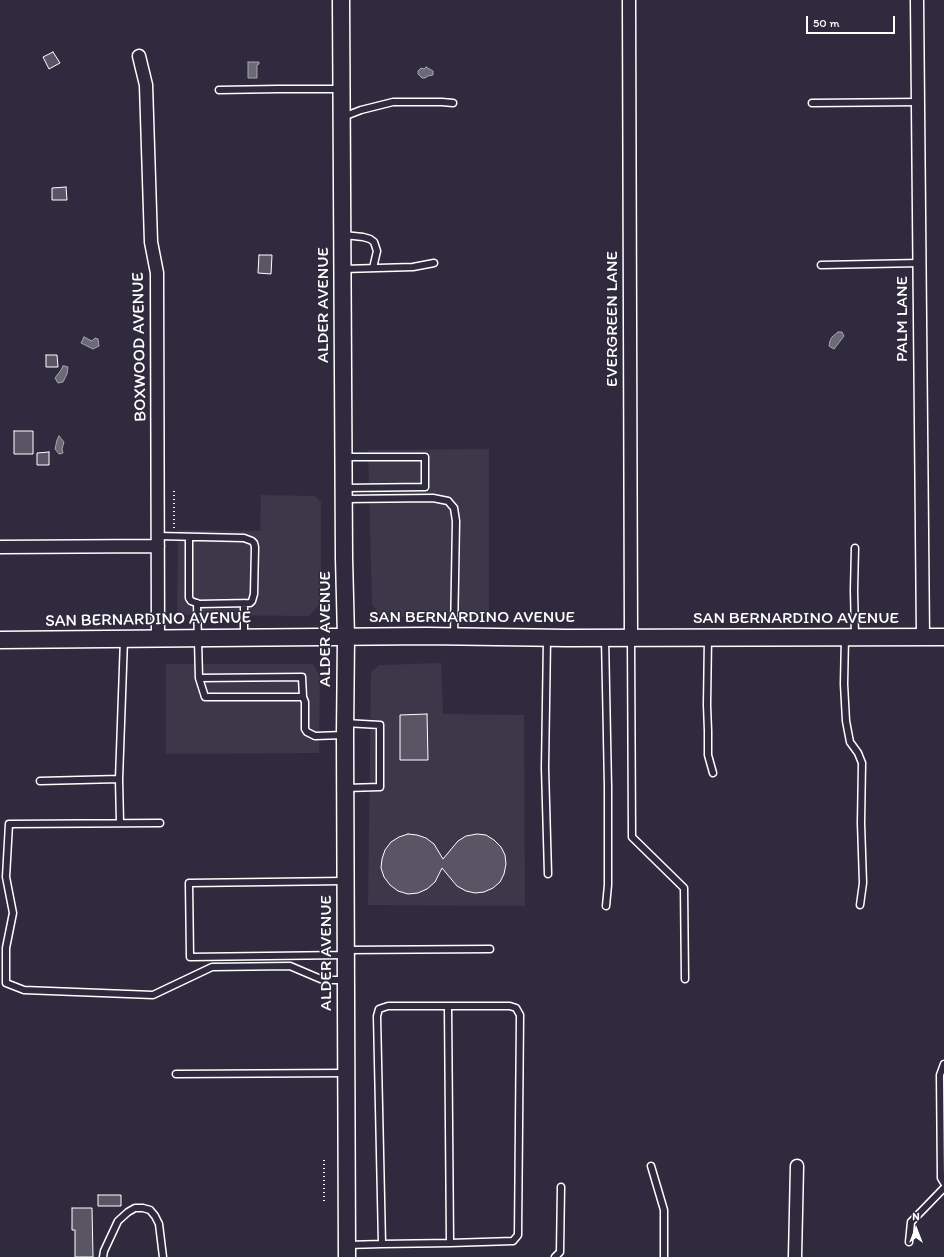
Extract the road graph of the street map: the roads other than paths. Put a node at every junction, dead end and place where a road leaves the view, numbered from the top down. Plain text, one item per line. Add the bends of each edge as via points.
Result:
1 (341, 0) edge
2 (629, 0) edge
3 (917, 0) edge
4 (139, 56) dead end
5 (341, 89) junction
6 (219, 90) dead end
7 (919, 102) junction
8 (454, 103) dead end
9 (812, 103) dead end
10 (341, 117) junction
11 (342, 235) junction
12 (434, 263) dead end
13 (920, 263) junction
14 (821, 265) dead end
15 (373, 268) junction
16 (343, 269) junction
17 (344, 457) junction
18 (344, 494) junction
19 (189, 538) junction
20 (158, 541) junction
21 (0, 547) edge
22 (855, 548) dead end
23 (197, 603) junction
24 (244, 603) junction
25 (454, 636) junction
26 (346, 637) junction
27 (923, 637) junction
28 (944, 637) edge
29 (244, 638) junction
30 (547, 638) junction
31 (605, 638) junction
32 (631, 638) junction
33 (708, 638) junction
34 (850, 638) junction
35 (158, 639) junction
36 (198, 639) junction
37 (0, 640) edge
38 (124, 640) junction
39 (199, 678) junction
40 (302, 697) junction
41 (345, 729) junction
42 (713, 773) dead end
43 (119, 779) junction
44 (40, 781) dead end
45 (345, 788) junction
46 (120, 823) junction
47 (160, 823) dead end
48 (548, 874) dead end
49 (346, 881) junction
50 (860, 905) dead end
51 (606, 906) dead end
52 (490, 949) dead end
53 (346, 952) junction
54 (685, 979) dead end
55 (346, 980) junction
56 (448, 1006) junction
57 (944, 1064) edge
58 (346, 1073) junction
59 (176, 1074) dead end
60 (651, 1166) dead end
61 (796, 1166) dead end
62 (944, 1182) edge
63 (561, 1187) dead end
64 (944, 1188) edge
65 (909, 1242) dead end
66 (450, 1243) junction
67 (382, 1244) junction
68 (347, 1251) edge
69 (103, 1257) edge
70 (163, 1257) edge
71 (555, 1257) edge
72 (664, 1257) edge
73 (795, 1257) edge

1 - 5 main road, ALDER AVENUE
2 - 32 street, EVERGREEN LANE
3 - 7 street, PALM LANE
4 - 20 street, BOXWOOD AVENUE via 146,85 151,242 157,273
5 - 6 lane
5 - 10 main road, ALDER AVENUE
7 - 9 lane
7 - 13 street, PALM LANE
8 - 10 lane via 393,102
10 - 11 main road, ALDER AVENUE
11 - 15 lane via 363,237 374,242 376,258
11 - 16 main road, ALDER AVENUE
12 - 15 lane via 413,267
13 - 14 lane
13 - 27 street, PALM LANE
15 - 16 lane
16 - 17 main road, ALDER AVENUE
17 - 18 main road, ALDER AVENUE
17 - 18 lane via 425,457 426,487 385,487
18 - 25 lane via 433,498 448,501 454,508
18 - 26 main road, ALDER AVENUE
19 - 20 lane
19 - 23 lane via 189,598
19 - 24 lane via 244,538 254,543 254,598 250,603
20 - 21 street
20 - 35 street, BOXWOOD AVENUE
22 - 34 lane
23 - 24 lane
23 - 36 lane
24 - 29 lane
25 - 26 main road, SAN BERNARDINO AVENUE
25 - 30 main road, SAN BERNARDINO AVENUE
26 - 29 main road, SAN BERNARDINO AVENUE
26 - 41 main road, ALDER AVENUE
27 - 28 main road, SAN BERNARDINO AVENUE
27 - 34 main road, SAN BERNARDINO AVENUE
29 - 36 main road, SAN BERNARDINO AVENUE
30 - 31 main road, SAN BERNARDINO AVENUE
30 - 48 lane via 545,768
31 - 32 main road, SAN BERNARDINO AVENUE
31 - 51 lane via 608,787
32 - 33 main road, SAN BERNARDINO AVENUE
32 - 54 lane via 632,837 684,888
33 - 34 main road, SAN BERNARDINO AVENUE
33 - 42 lane via 708,756
34 - 50 lane via 844,684 850,742 862,763 863,883
35 - 36 main road, SAN BERNARDINO AVENUE
35 - 38 main road, SAN BERNARDINO AVENUE
36 - 39 lane
37 - 38 main road, SAN BERNARDINO AVENUE
38 - 43 lane
39 - 40 lane via 205,698
39 - 40 lane via 302,677
40 - 41 lane via 305,702 307,732 315,736
41 - 45 main road, ALDER AVENUE
41 - 45 lane via 380,725 380,787
43 - 44 lane
43 - 46 lane
45 - 49 main road, ALDER AVENUE
46 - 47 lane
46 - 55 lane via 9,824 6,877 13,913 6,948 6,983 24,990 153,995 212,967 290,966 323,980
49 - 53 main road, ALDER AVENUE
49 - 53 lane via 189,883 190,957
52 - 53 lane
53 - 55 main road, ALDER AVENUE
55 - 58 main road, ALDER AVENUE
56 - 66 lane
56 - 66 lane via 510,1006 516,1008 520,1015 518,1235 513,1241
56 - 67 lane via 388,1006 380,1009 377,1016
57 - 62 lane via 940,1075 941,1178
58 - 59 lane
58 - 68 main road, ALDER AVENUE
60 - 72 lane via 664,1210
61 - 73 street
63 - 71 lane via 560,1252
64 - 65 lane via 911,1222
66 - 67 lane
67 - 68 lane
69 - 70 lane via 118,1221 135,1208 150,1210 155,1216 159,1224

